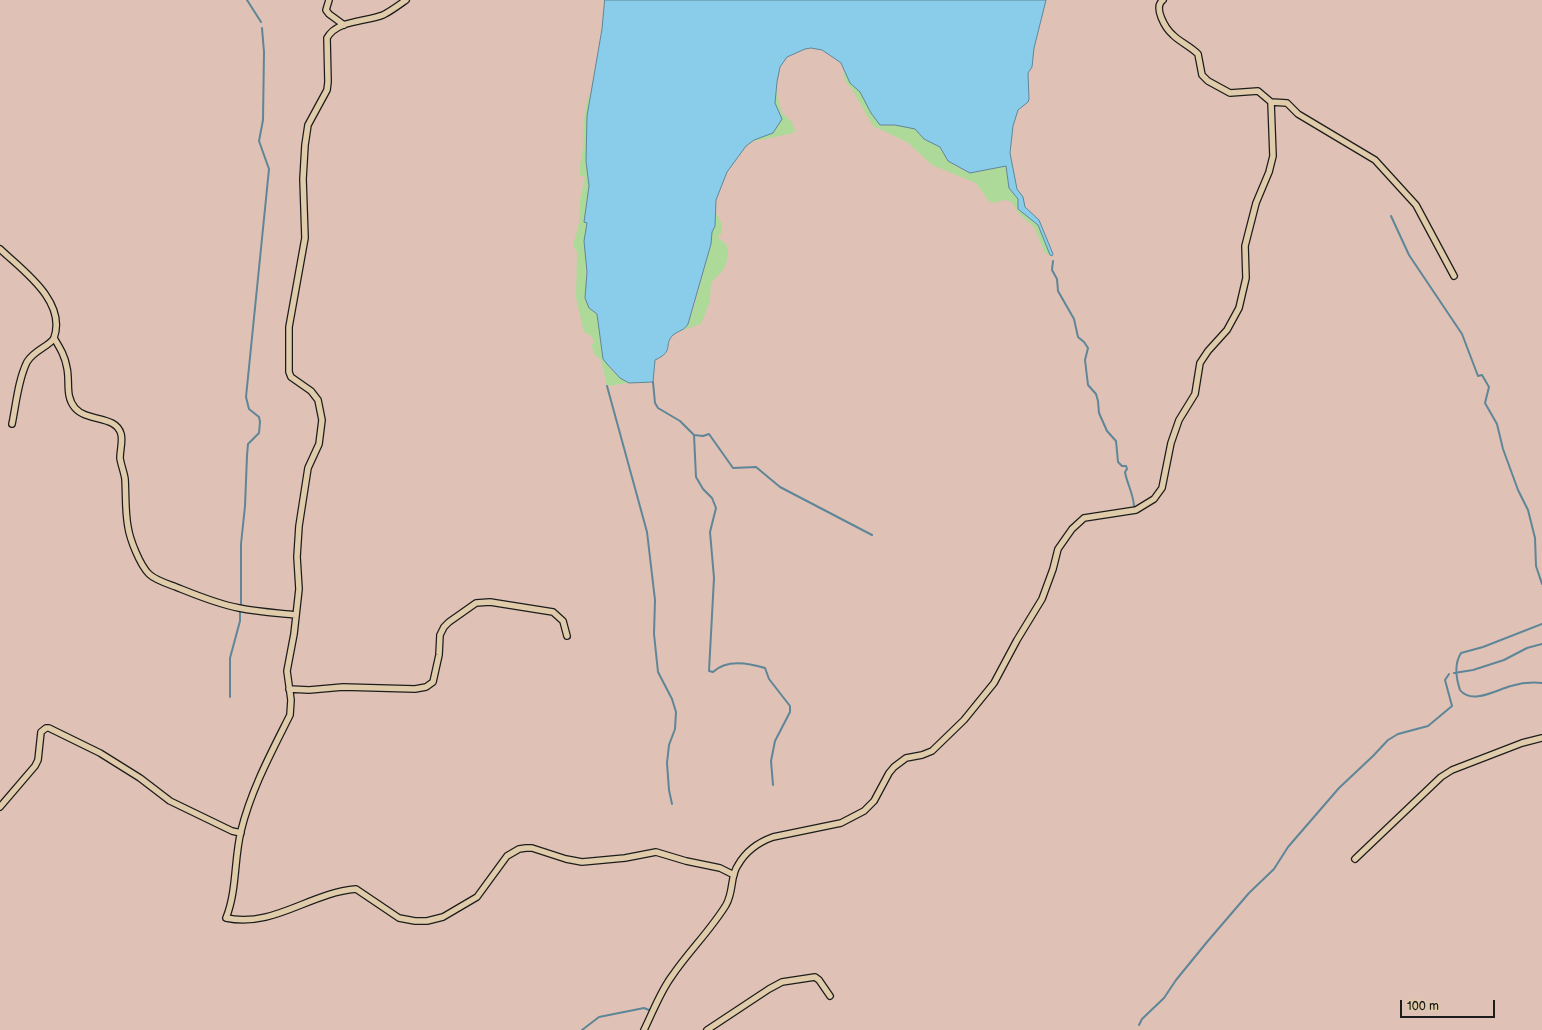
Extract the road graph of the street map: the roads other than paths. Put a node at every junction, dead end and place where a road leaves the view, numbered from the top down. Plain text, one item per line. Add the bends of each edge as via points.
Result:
1 (329, 0) edge
2 (406, 0) edge
3 (1163, 0) edge
4 (344, 25) junction
5 (1271, 102) junction
6 (0, 249) edge
7 (1454, 276) dead end
8 (54, 338) junction
9 (12, 424) dead end
10 (296, 615) junction
11 (567, 636) dead end
12 (289, 689) junction
13 (1542, 738) edge
14 (0, 807) edge
15 (241, 833) junction
16 (1355, 859) dead end
17 (734, 875) junction
18 (830, 996) dead end
19 (644, 1030) edge
20 (707, 1030) edge

1 - 4 street via 326,10 328,14
2 - 4 street via 385,14
3 - 5 street via 1159,8 1168,30 1198,54 1200,71 1205,78 1230,93 1258,91
4 - 10 street via 330,33 327,38 327,90 308,125 303,178 305,238 289,328 289,372 295,381 311,391 318,400 322,420 319,444 308,468 299,526 299,589
5 - 7 street via 1287,103 1298,114 1375,160 1416,205
5 - 17 street via 1273,156 1256,203 1245,246 1246,278 1239,308 1227,330 1200,363 1197,390 1176,428 1165,481 1159,493 1131,511 1112,512 1079,521 1058,549 1042,600 994,683 964,720 932,751 900,762 889,773 874,801 864,811 841,822 765,840 746,855
6 - 8 street via 43,290 53,310
8 - 9 street via 36,351 28,362 22,376
8 - 10 street via 65,359 68,397 76,409 88,418 106,420 121,434 120,460 125,479 130,538 150,575 192,594 223,604
10 - 12 street via 287,671
11 - 12 street via 563,620 552,612 482,601 468,607 444,627 440,636 433,682 426,687
12 - 15 street via 290,716 249,800
13 - 16 street via 1452,770 1441,777
14 - 15 street via 35,766 41,732 50,728 107,757 170,801
15 - 17 street via 226,918 235,920 273,917 328,894 356,889 399,918 415,921 436,920 477,897 507,856 526,848 582,862 656,852 720,868
17 - 19 street via 733,887 726,904 671,977
18 - 20 street via 814,977 782,982

